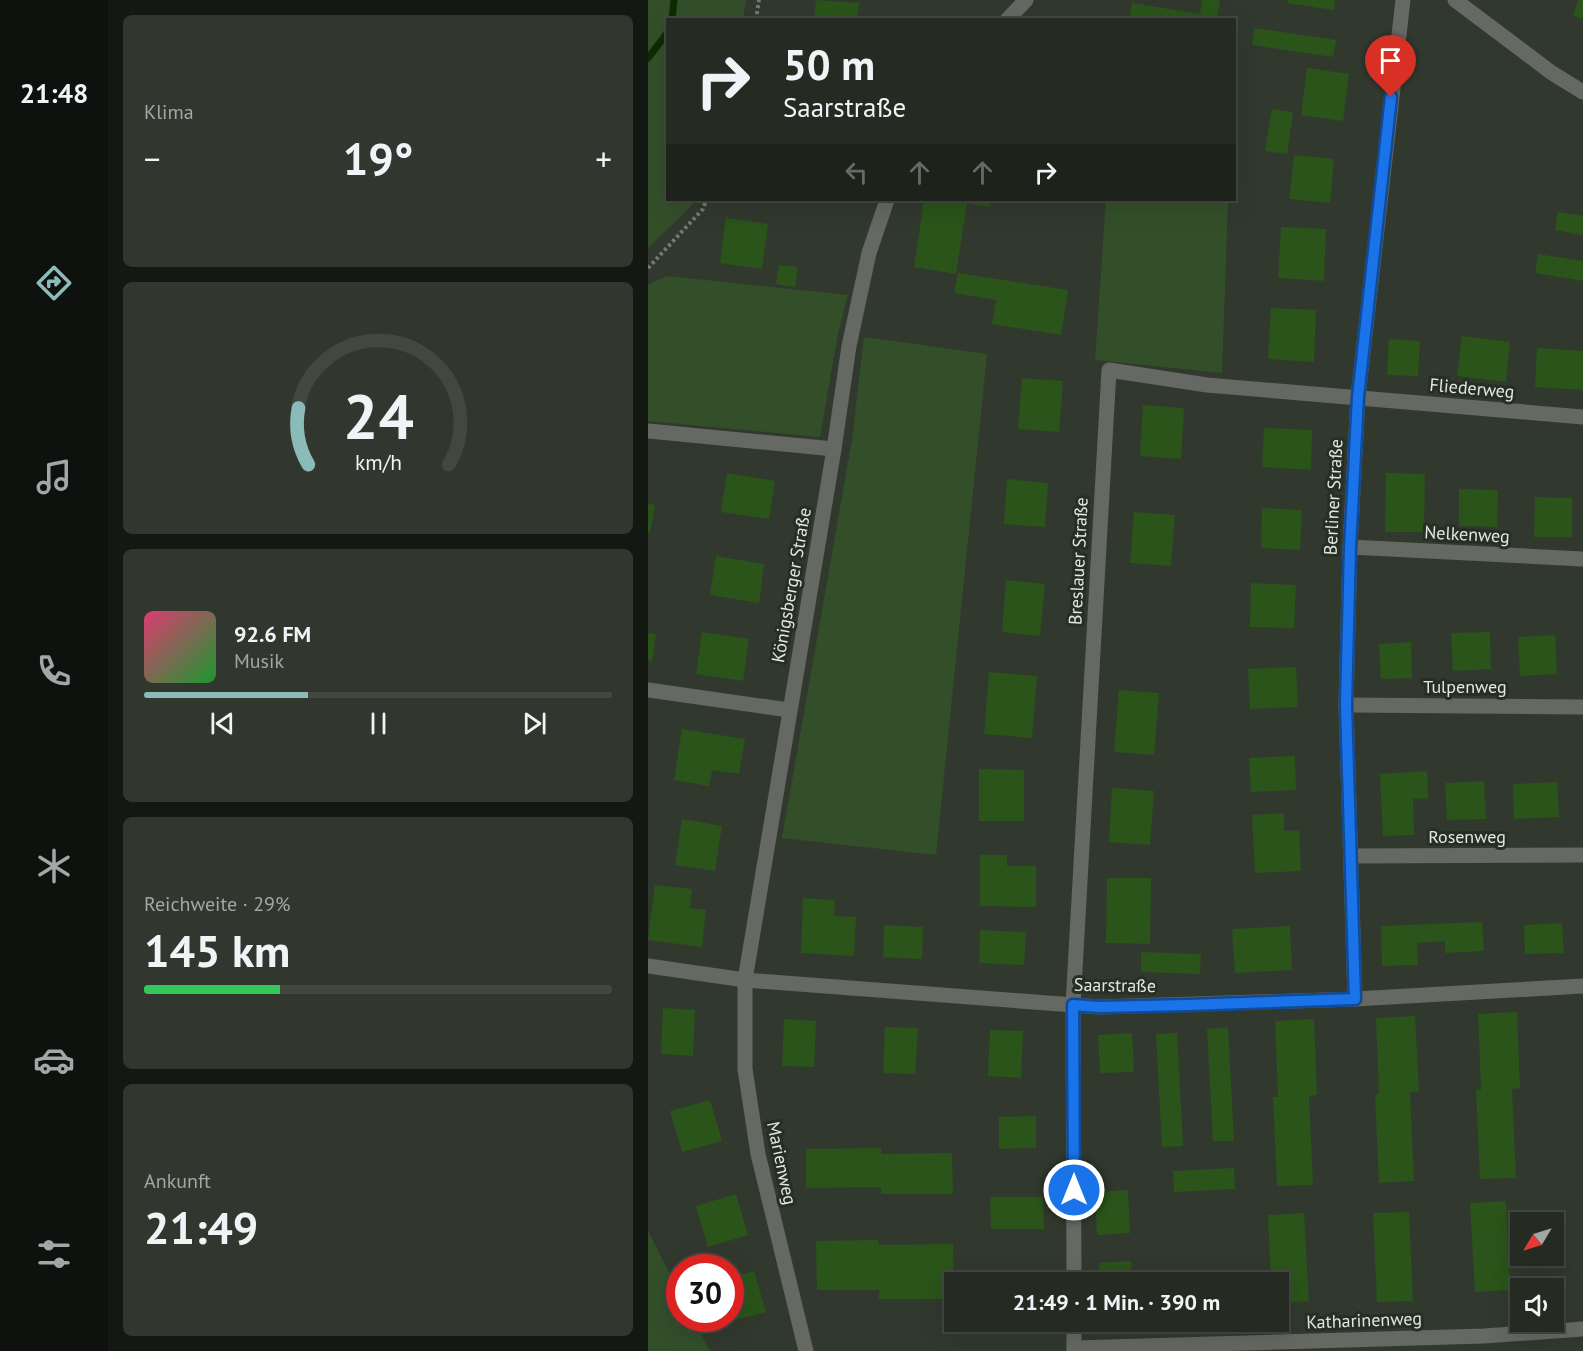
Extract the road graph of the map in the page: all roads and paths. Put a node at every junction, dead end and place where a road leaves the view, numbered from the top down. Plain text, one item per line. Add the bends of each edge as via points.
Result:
1 (759, 0) edge
2 (1026, 0) edge
3 (1403, 0) edge
4 (1455, 0) edge
5 (756, 18) edge
6 (1009, 18) edge
7 (1583, 92) edge
8 (706, 201) edge
9 (887, 201) edge
10 (648, 268) edge
11 (1358, 397) junction
12 (1583, 417) edge
13 (648, 431) edge
14 (834, 448) junction
15 (1350, 548) junction
16 (1583, 559) edge
17 (648, 690) edge
18 (1346, 705) junction
19 (1583, 707) edge
20 (789, 710) junction
21 (1583, 855) edge
22 (1350, 856) junction
23 (648, 966) edge
24 (745, 980) junction
25 (1583, 986) edge
26 (1355, 999) junction
27 (1073, 1005) junction
28 (1074, 1272) edge
29 (1583, 1329) edge
30 (1074, 1332) edge
31 (1484, 1343) edge
32 (1074, 1349) edge
33 (806, 1351) edge

1 - 5 path
2 - 6 street
3 - 11 street, Berliner Straße
4 - 7 street
8 - 10 path via 703,209
9 - 14 street, Königsberger Straße via 866,264
11 - 12 street, Fliederweg
11 - 15 street, Berliner Straße
11 - 27 street, Breslauer Straße via 1207,385 1109,370
13 - 14 street
14 - 20 street, Königsberger Straße
15 - 16 street, Nelkenweg
15 - 18 street, Berliner Straße
17 - 20 street
18 - 19 street, Tulpenweg
18 - 22 street, Berliner Straße
20 - 24 street, Königsberger Straße
21 - 22 street, Rosenweg
22 - 26 street, Berliner Straße
23 - 24 street, Saarstraße
24 - 27 street, Saarstraße
24 - 33 street, Marienweg via 745,1069 758,1154
25 - 26 street, Saarstraße
26 - 27 street, Saarstraße
27 - 28 street
29 - 31 street, Katharinenweg
30 - 32 street
31 - 32 street, Katharinenweg

